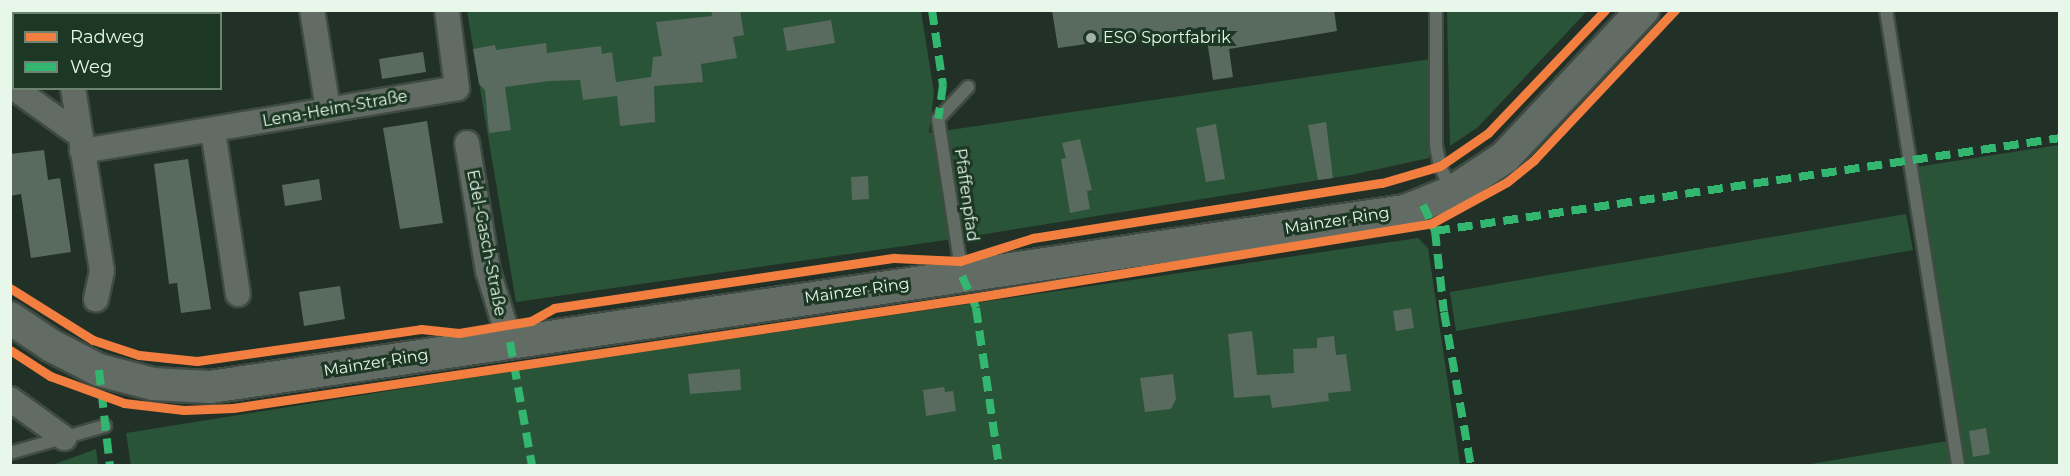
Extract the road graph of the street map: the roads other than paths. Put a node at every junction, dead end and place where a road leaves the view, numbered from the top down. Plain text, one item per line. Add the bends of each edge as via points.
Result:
1 (312, 10) edge
2 (447, 10) edge
3 (1436, 10) edge
4 (1643, 10) edge
5 (1886, 10) edge
6 (968, 87) dead end
7 (15, 90) edge
8 (73, 90) edge
9 (328, 109) junction
10 (213, 131) junction
11 (81, 143) junction
12 (467, 143) dead end
13 (1452, 192) junction
14 (962, 276) junction
15 (238, 294) dead end
16 (96, 299) dead end
17 (10, 318) edge
18 (510, 342) junction
19 (10, 399) edge
20 (105, 426) dead end
21 (64, 438) junction
22 (10, 453) edge
23 (1958, 465) edge

1 - 9 street
2 - 9 street, Lena-Heim-Straße via 457,88
3 - 13 lane via 1436,146
4 - 13 street, Mainzer Ring via 1505,157
5 - 23 lane
6 - 14 lane, Pfaffenpfad via 938,119
7 - 11 street
8 - 11 street
9 - 10 street, Lena-Heim-Straße
10 - 11 street, Lena-Heim-Straße
10 - 15 street
11 - 16 street via 102,271
12 - 18 street, Edel-Gasch-Straße via 488,271
13 - 14 street, Mainzer Ring via 1423,205 1384,214
14 - 18 street, Mainzer Ring
17 - 18 street, Mainzer Ring via 99,370 127,380 182,387 250,382
19 - 21 street
20 - 21 lane
21 - 22 lane

